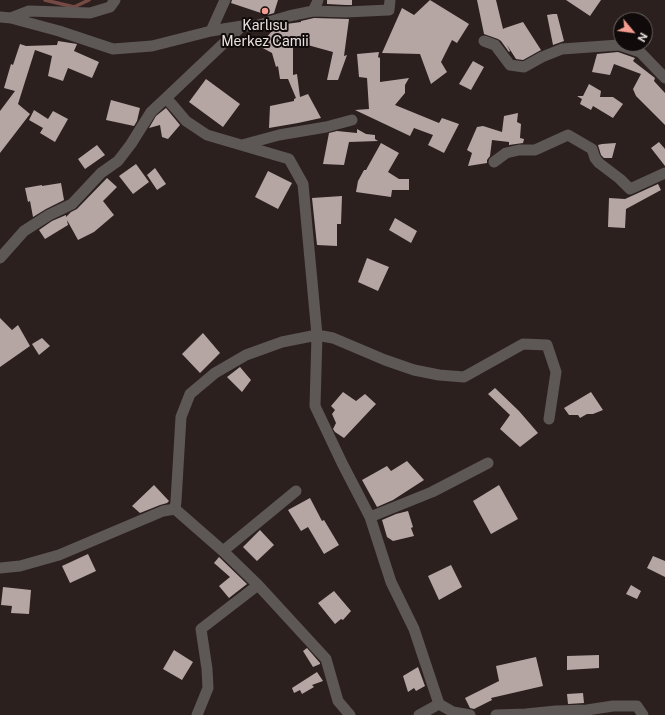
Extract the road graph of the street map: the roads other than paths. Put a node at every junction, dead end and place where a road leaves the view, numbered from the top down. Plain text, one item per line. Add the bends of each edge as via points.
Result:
1 (115, 0) edge
2 (224, 0) edge
3 (318, 0) edge
4 (390, 0) edge
5 (313, 11) junction
6 (6, 17) edge
7 (242, 26) junction
8 (211, 31) junction
9 (484, 41) dead end
10 (665, 78) edge
11 (166, 98) junction
12 (352, 120) dead end
13 (242, 145) junction
14 (494, 162) dead end
15 (665, 173) edge
16 (0, 258) edge
17 (317, 335) junction
18 (549, 419) dead end
19 (488, 463) dead end
20 (296, 491) dead end
21 (175, 509) junction
22 (370, 517) junction
23 (223, 550) junction
24 (0, 568) edge
25 (258, 585) junction
26 (439, 704) junction
27 (197, 715) edge
28 (350, 715) edge
29 (419, 715) edge
30 (470, 715) edge
31 (496, 715) edge
32 (643, 715) edge

1 - 6 street via 110,7 90,13 29,10
2 - 8 street
3 - 5 street
4 - 5 street via 389,10
5 - 7 street via 255,26
6 - 8 street via 113,49 152,46
7 - 8 street
7 - 11 street
9 - 10 street via 495,46 510,66 524,67 562,49 619,45 640,52
11 - 13 street via 186,121 207,135
11 - 16 street via 151,112 118,161 101,173 72,204 24,231
12 - 13 street
13 - 17 street via 290,160 303,184
14 - 15 street via 506,153 535,150 568,135 592,150 600,163 630,189
17 - 18 street via 333,338 414,370 464,377 523,344 547,345 556,372
17 - 21 street via 282,342 246,355 215,373 190,394 181,417
17 - 22 street via 315,406
19 - 22 street via 432,492
20 - 23 street
21 - 23 street
21 - 24 street via 157,514 59,556 20,566
22 - 26 street via 391,582 414,629
23 - 25 street
25 - 27 street via 201,629 208,688
25 - 28 street via 326,659 338,701
26 - 29 street
26 - 30 street via 453,712
31 - 32 street via 613,706 637,706

